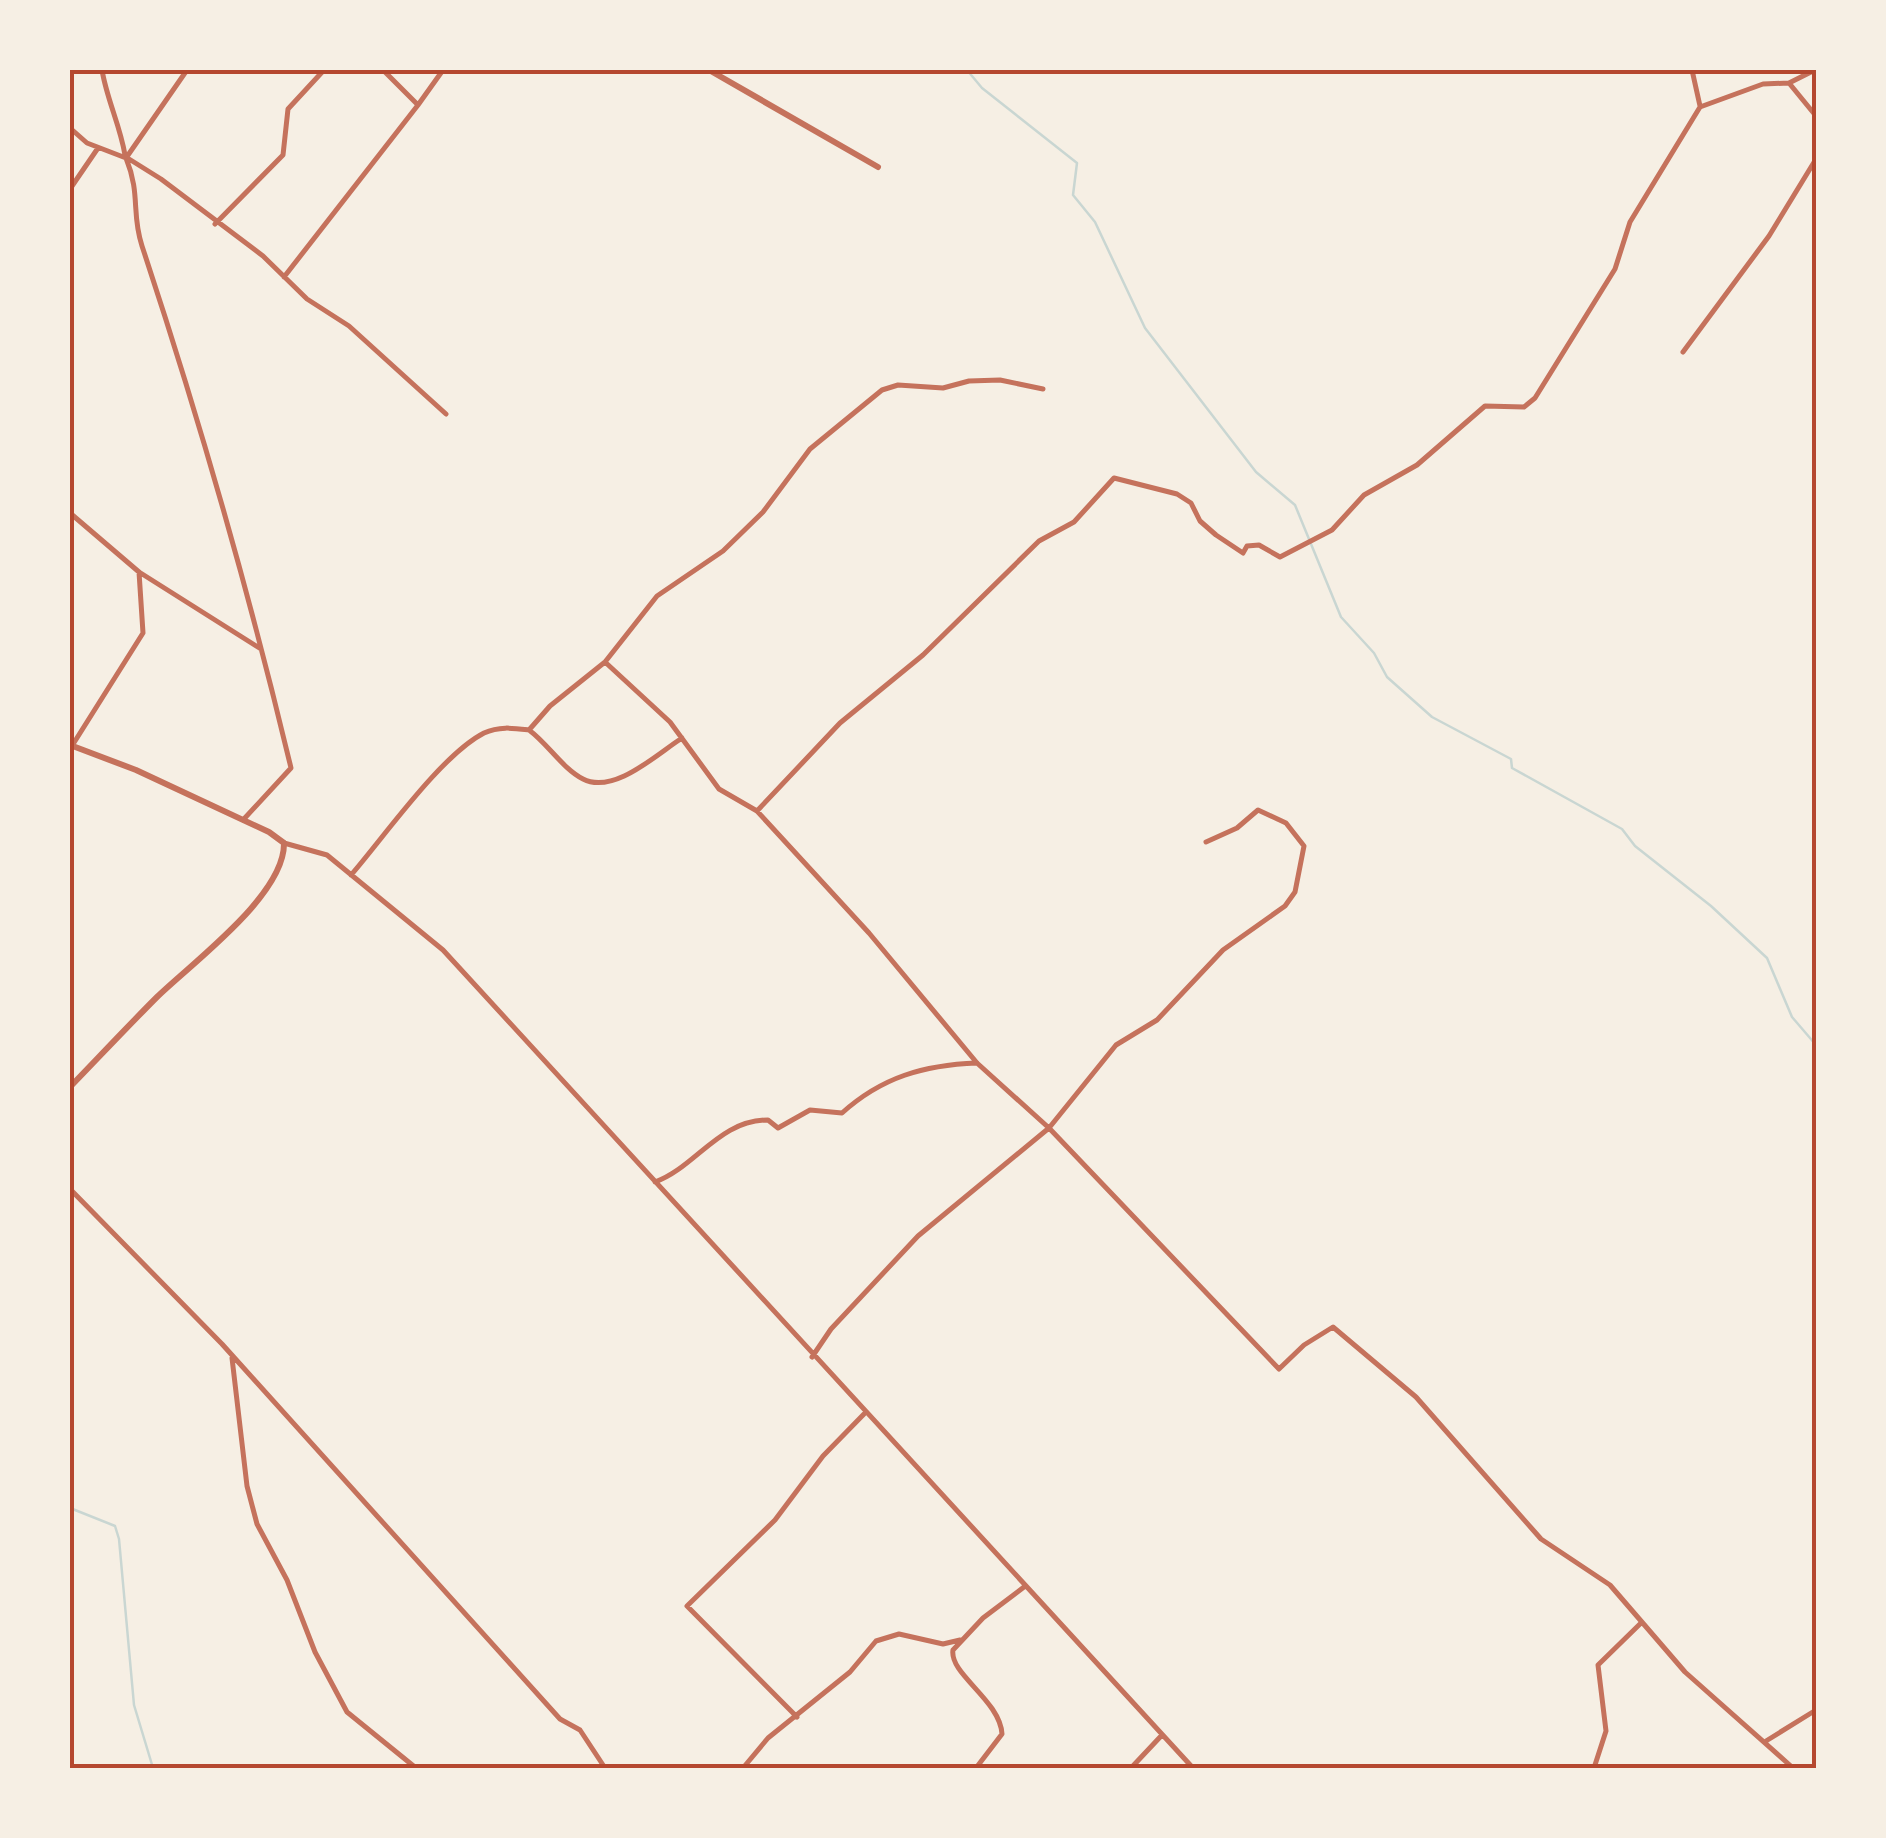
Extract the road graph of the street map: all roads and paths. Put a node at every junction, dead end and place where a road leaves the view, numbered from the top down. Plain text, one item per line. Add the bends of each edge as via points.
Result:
1 (102, 70) edge
2 (187, 70) edge
3 (324, 70) edge
4 (383, 70) edge
5 (443, 70) edge
6 (1692, 70) edge
7 (1815, 70) edge
8 (710, 71) edge
9 (1789, 84) junction
10 (418, 104) junction
11 (1700, 107) junction
12 (1816, 116) edge
13 (70, 128) edge
14 (98, 148) junction
15 (126, 158) junction
16 (1816, 159) edge
17 (878, 167) dead end
18 (70, 189) edge
19 (215, 224) junction
20 (284, 277) junction
21 (1682, 352) dead end
22 (1043, 389) dead end
23 (446, 414) dead end
24 (70, 513) edge
25 (139, 572) junction
26 (263, 651) junction
27 (605, 662) junction
28 (530, 730) junction
29 (682, 738) junction
30 (70, 747) edge
31 (757, 811) junction
32 (243, 820) junction
33 (1206, 842) dead end
34 (284, 843) junction
35 (351, 876) junction
36 (977, 1063) junction
37 (70, 1087) edge
38 (1048, 1128) junction
39 (656, 1182) junction
40 (70, 1190) edge
41 (232, 1355) junction
42 (812, 1356) junction
43 (864, 1414) junction
44 (1024, 1587) junction
45 (1641, 1623) junction
46 (960, 1640) junction
47 (1816, 1710) edge
48 (797, 1717) junction
49 (1162, 1735) junction
50 (1766, 1741) junction
51 (416, 1768) edge
52 (605, 1768) edge
53 (743, 1768) edge
54 (976, 1768) edge
55 (1131, 1768) edge
56 (1193, 1768) edge
57 (1594, 1768) edge
58 (1793, 1768) edge

1 - 15 street
2 - 15 street
3 - 19 street via 288,109 284,154
4 - 10 street
5 - 10 street
6 - 11 street
7 - 9 street
8 - 17 street
9 - 11 street via 1763,84
9 - 12 street
10 - 20 street
11 - 31 street via 1630,222 1615,269 1535,398 1524,406 1485,406 1417,465 1364,495 1332,530 1280,557 1259,545 1243,553 1216,536 1177,494 1114,478 1074,522 1039,542 923,655 840,723
13 - 14 street
14 - 15 street
14 - 18 street
15 - 19 street
15 - 26 street via 137,184 134,223
16 - 21 street via 1769,236
19 - 20 street
20 - 23 street via 350,326
22 - 27 street via 1000,380 882,390 810,449 763,512 723,551 657,596
24 - 25 street
25 - 26 street
25 - 30 street via 144,633
26 - 32 street via 291,768
27 - 28 street
27 - 29 street
28 - 29 street via 581,778 600,784
28 - 35 street via 485,732 454,753
29 - 31 street via 718,788
30 - 32 street
31 - 36 street via 870,932
32 - 34 street
33 - 38 street via 1258,810 1286,823 1304,846 1295,892 1222,950 1158,1020 1116,1045
34 - 35 street via 327,855
34 - 37 street via 284,855 248,910
35 - 39 street via 443,950
36 - 38 street
36 - 39 street via 904,1074 842,1113 810,1110 778,1128 750,1120 694,1154 683,1172
38 - 42 street via 906,1248
38 - 45 street via 1280,1369 1333,1327 1416,1397 1540,1539 1610,1585
39 - 42 street
40 - 41 street
41 - 51 street via 257,1524 348,1712
41 - 52 street via 560,1719 580,1730
42 - 43 street
43 - 44 street
43 - 48 street via 776,1520 687,1606
44 - 46 street
44 - 49 street
45 - 50 street via 1685,1672
45 - 57 street via 1598,1665 1606,1731
46 - 48 street via 942,1644 899,1634 876,1641
46 - 54 street via 951,1658 1002,1721 1002,1734
47 - 50 street
48 - 53 street
49 - 55 street
49 - 56 street
50 - 58 street

